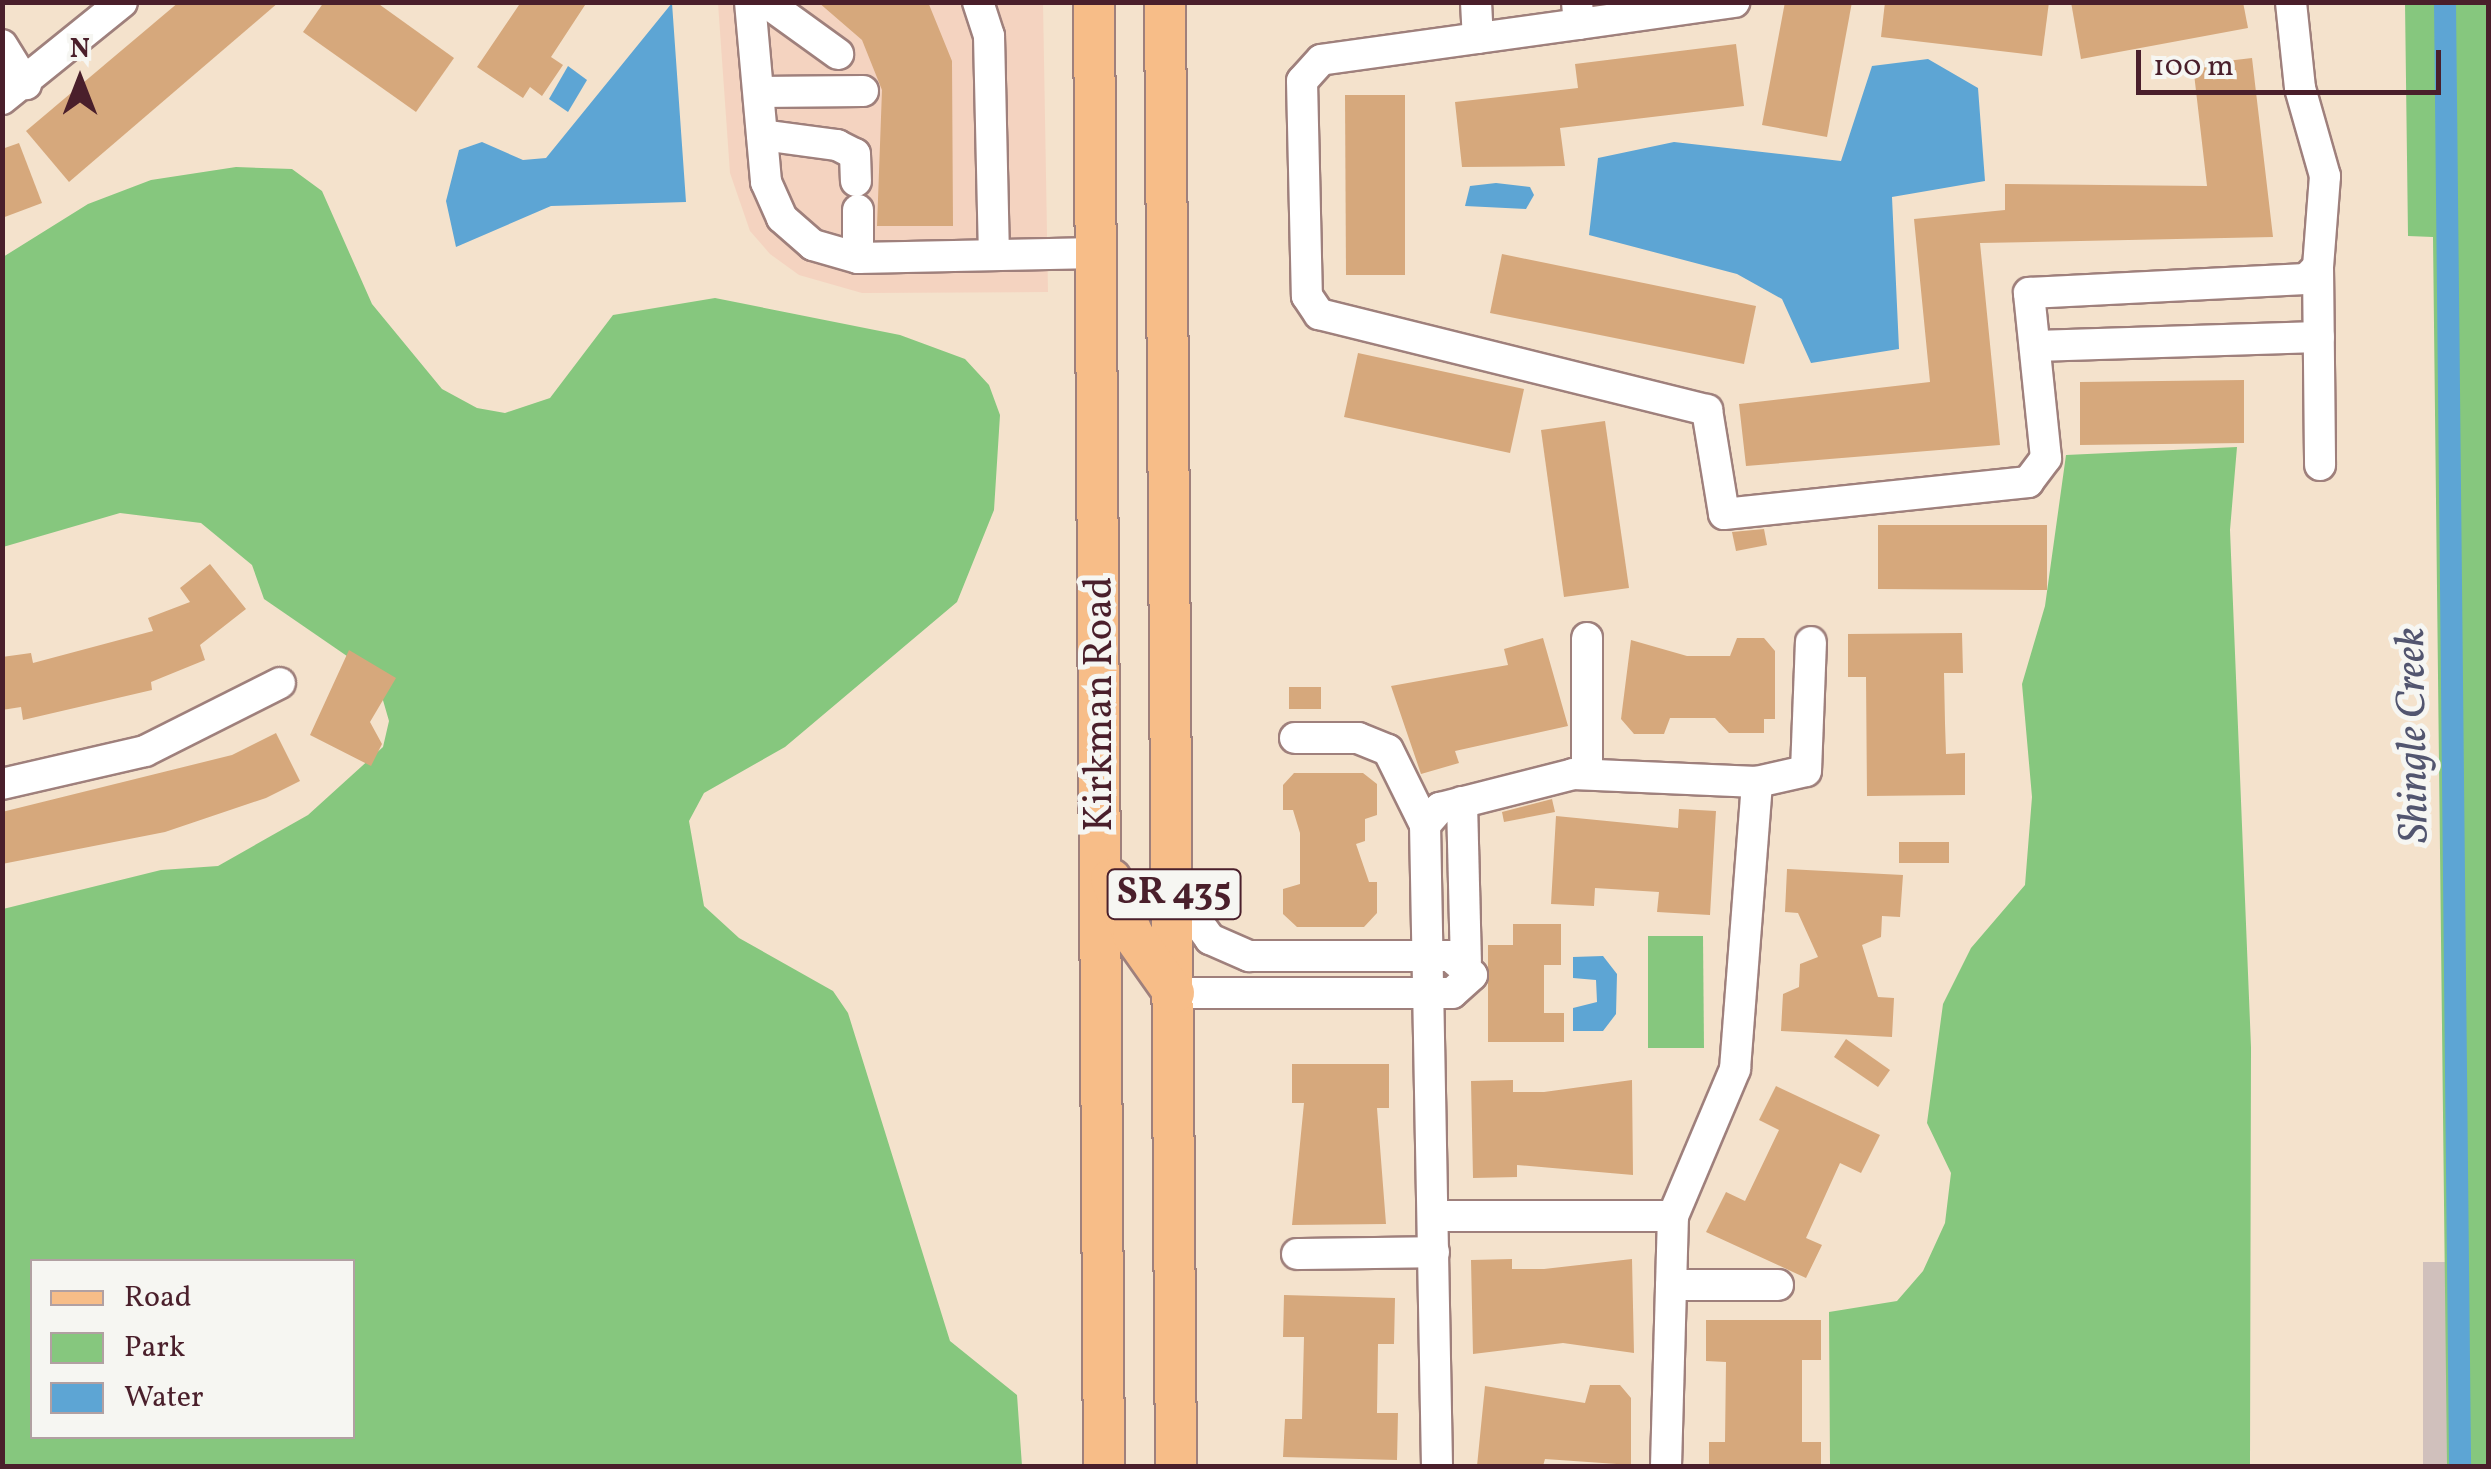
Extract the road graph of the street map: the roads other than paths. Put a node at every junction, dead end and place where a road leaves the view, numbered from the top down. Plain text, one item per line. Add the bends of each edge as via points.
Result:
1 (122, 2) edge
2 (750, 2) edge
3 (766, 2) edge
4 (978, 2) edge
5 (1094, 2) edge
6 (1164, 2) edge
7 (1476, 2) edge
8 (1734, 2) edge
9 (2291, 2) edge
10 (1578, 13) edge
11 (1522, 16) edge
12 (1478, 38) junction
13 (2, 45) edge
14 (838, 54) dead end
15 (14, 91) edge
16 (862, 91) dead end
17 (759, 92) junction
18 (762, 135) junction
19 (1097, 253) junction
20 (994, 255) junction
21 (858, 258) junction
22 (2318, 268) junction
23 (2319, 336) junction
24 (2034, 346) junction
25 (2320, 465) dead end
26 (1587, 638) dead end
27 (1810, 642) dead end
28 (280, 683) dead end
29 (1296, 738) dead end
30 (1587, 774) junction
31 (1757, 782) junction
32 (2, 784) edge
33 (1462, 802) junction
34 (1426, 825) junction
35 (1102, 857) junction
36 (1174, 890) junction
37 (1423, 958) junction
38 (1466, 961) junction
39 (1174, 992) junction
40 (1423, 993) junction
41 (1434, 1216) junction
42 (1673, 1216) junction
43 (1434, 1252) junction
44 (1298, 1254) dead end
45 (1672, 1284) junction
46 (1778, 1285) dead end
47 (1181, 1458) edge
48 (1104, 1466) edge
49 (1437, 1466) edge
50 (1666, 1466) edge

1 - 15 street
2 - 17 street
3 - 14 street
4 - 20 street via 989,36
5 - 19 main road, Kirkman Road / SR 435
6 - 36 main road, Kirkman Road / SR 435
7 - 12 street
8 - 10 street
9 - 22 street via 2300,88 2325,176
10 - 11 street
11 - 12 street
12 - 24 street via 1321,60 1302,80 1307,296 1320,314 1708,410 1724,514 2028,482 2046,458
13 - 15 street
16 - 17 street
17 - 18 street
18 - 21 street via 782,218 814,245
18 - 21 street via 855,154
19 - 20 street
19 - 35 main road, Kirkman Road / SR 435
20 - 21 street
22 - 23 street
22 - 24 street via 2306,278 2050,286 2029,293
23 - 24 street
23 - 25 street
26 - 30 street
27 - 31 street via 1811,759 1806,771
28 - 32 street via 145,751
29 - 34 street via 1358,738 1388,750
30 - 31 street
30 - 33 street
31 - 42 street via 1735,1069
33 - 34 street
33 - 38 street
34 - 37 street
35 - 39 main road via 1133,935
35 - 48 main road, Kirkman Road / SR 435
36 - 37 street via 1210,939 1249,956
36 - 39 main road, Kirkman Road / SR 435
37 - 38 street
37 - 40 street
38 - 40 street via 1465,988
39 - 40 street
39 - 47 main road, Kirkman Road / SR 435
40 - 41 street via 1435,1050
41 - 42 street
41 - 43 street
42 - 45 street
43 - 44 street
43 - 49 street
45 - 46 street
45 - 50 street

